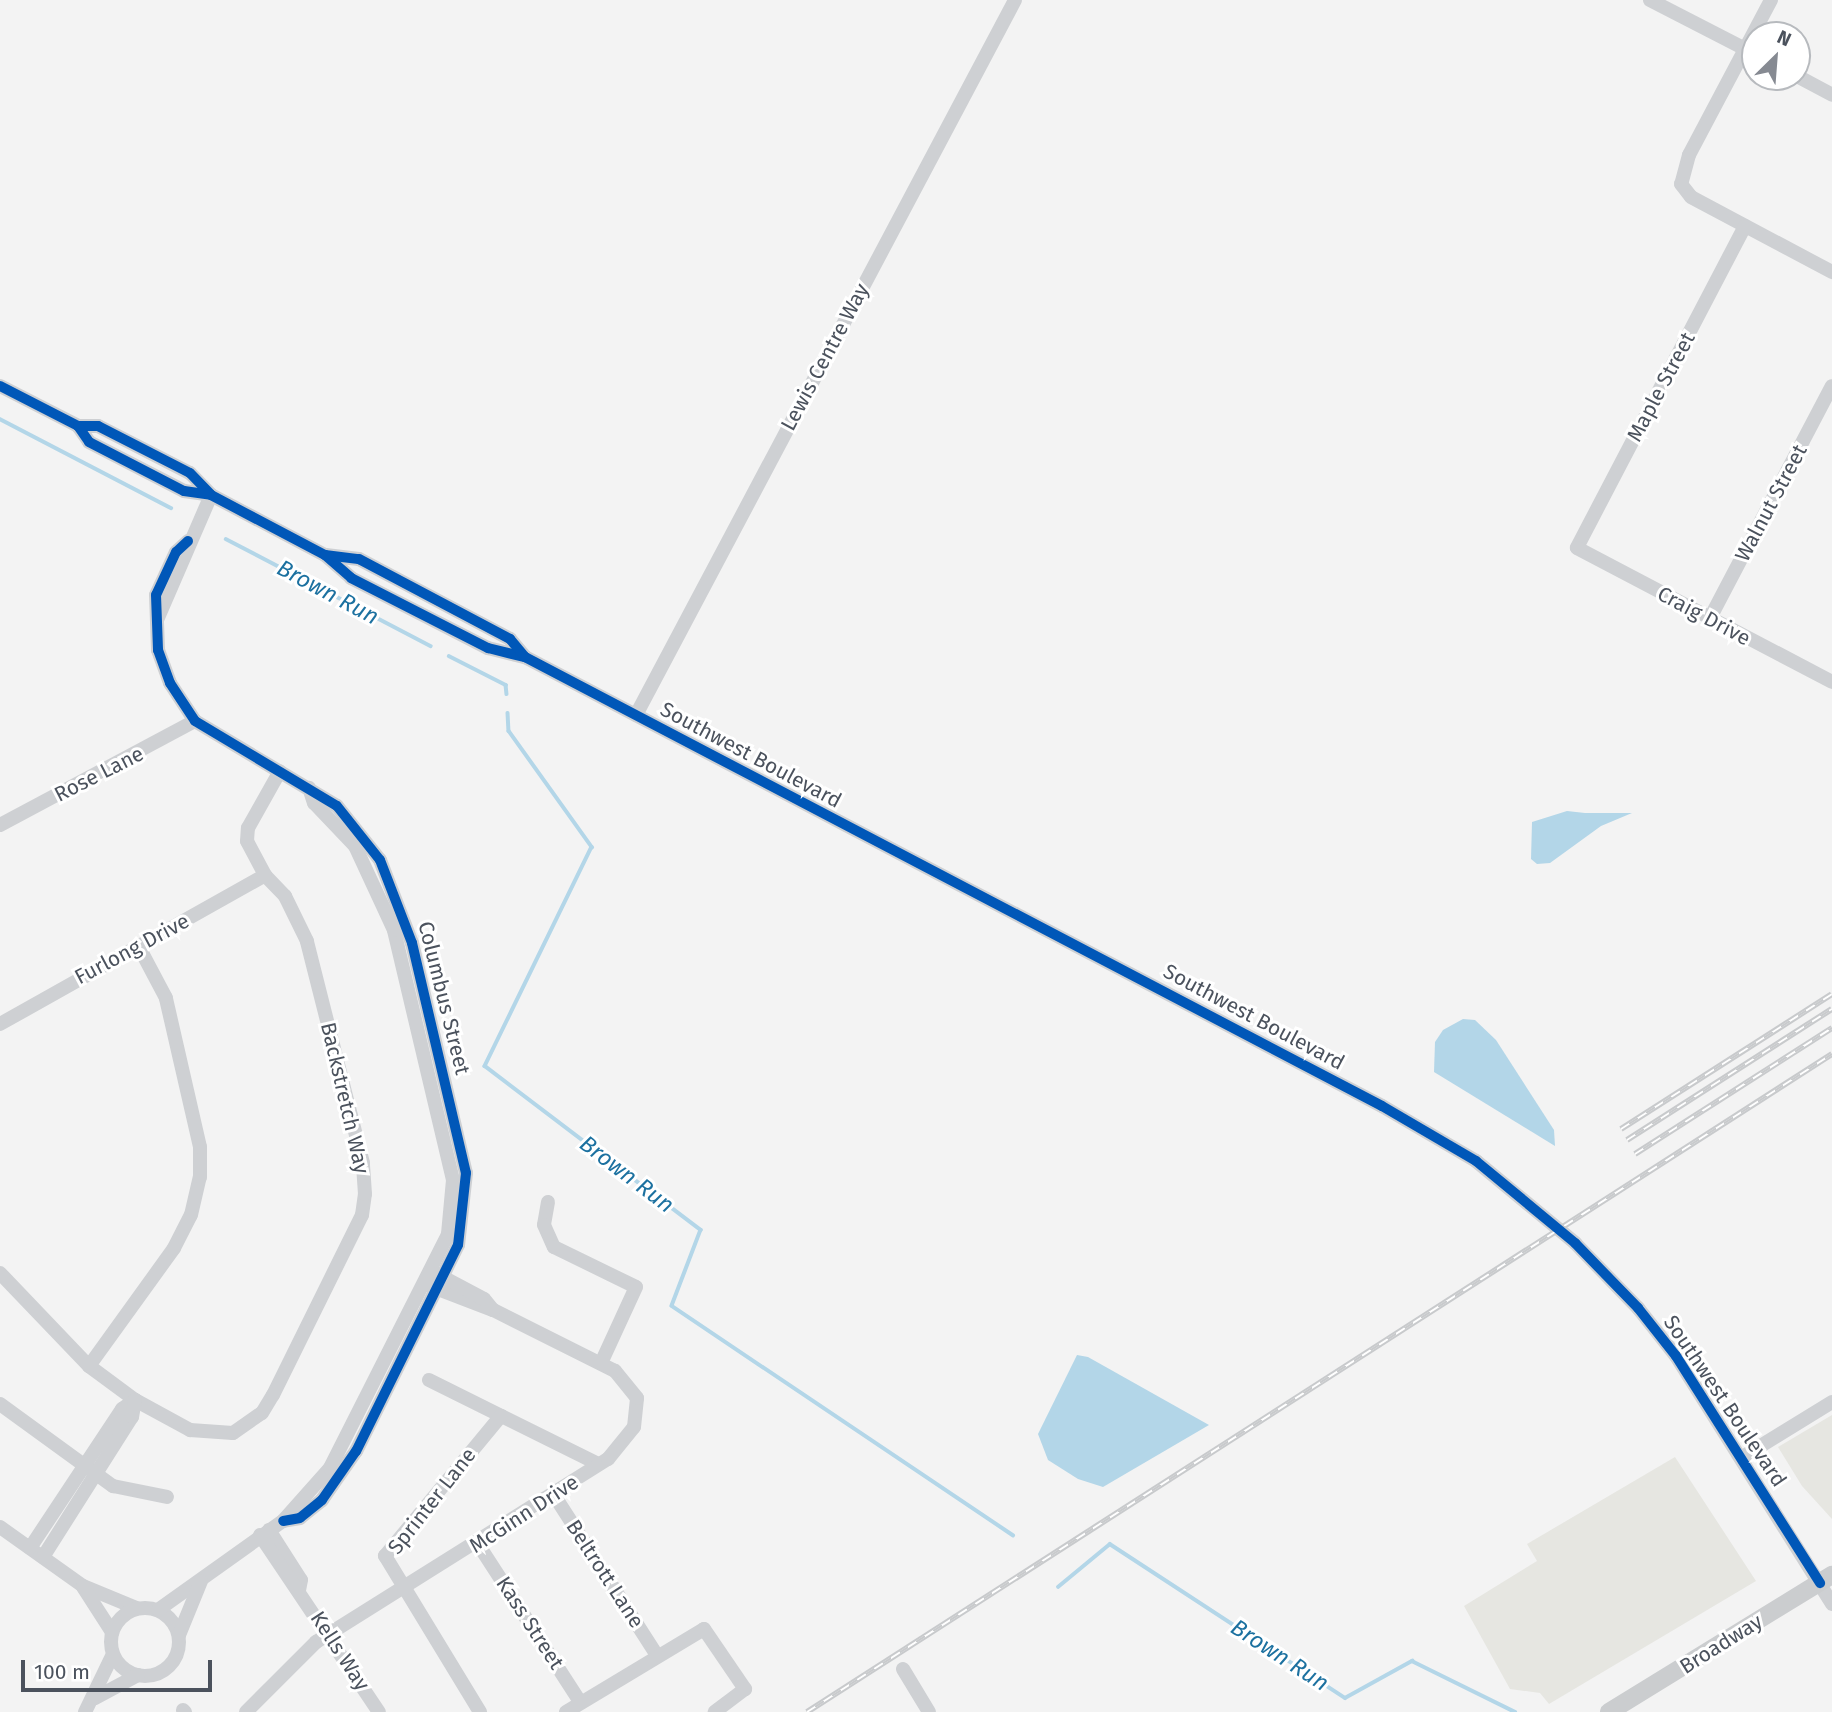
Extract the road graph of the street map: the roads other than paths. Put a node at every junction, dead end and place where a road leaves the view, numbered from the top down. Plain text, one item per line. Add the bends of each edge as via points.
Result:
1 (1015, 0) edge
2 (1650, 0) edge
3 (1771, 0) edge
4 (1762, 21) edge
5 (1741, 46) edge
6 (1741, 66) edge
7 (1811, 84) edge
8 (1832, 95) edge
9 (1745, 226) junction
10 (1832, 272) edge
11 (0, 386) edge
12 (1832, 386) edge
13 (211, 495) junction
14 (1577, 548) joint
15 (1709, 620) junction
16 (1832, 682) edge
17 (636, 715) junction
18 (195, 721) junction
19 (280, 771) junction
20 (0, 825) edge
21 (265, 875) junction
22 (139, 947) junction
23 (0, 1024) edge
24 (548, 1202) dead end
25 (0, 1273) edge
26 (435, 1281) junction
27 (601, 1363) junction
28 (89, 1366) junction
29 (429, 1380) dead end
30 (135, 1400) junction
31 (1832, 1402) edge
32 (0, 1404) edge
33 (501, 1416) junction
34 (1741, 1458) junction
35 (598, 1464) junction
36 (90, 1471) junction
37 (554, 1495) junction
38 (167, 1497) dead end
39 (0, 1527) edge
40 (265, 1533) junction
41 (478, 1544) junction
42 (30, 1548) junction
43 (43, 1557) junction
44 (1826, 1579) edge
45 (202, 1580) junction
46 (83, 1586) junction
47 (404, 1591) junction
48 (1832, 1604) edge
49 (136, 1608) junction
50 (158, 1610) junction
51 (112, 1632) junction
52 (179, 1635) junction
53 (332, 1635) junction
54 (113, 1654) junction
55 (656, 1654) junction
56 (903, 1669) dead end
57 (138, 1675) junction
58 (95, 1698) junction
59 (581, 1703) junction
60 (85, 1712) edge
61 (246, 1712) edge
62 (379, 1712) edge
63 (480, 1712) edge
64 (566, 1712) edge
65 (715, 1712) edge
66 (929, 1712) edge
67 (1609, 1712) edge

1 - 17 street, Lewis Centre Way
2 - 5 street
3 - 4 street
6 - 9 street via 1689,155 1681,184 1691,197
7 - 8 street
9 - 10 street
9 - 14 street, Maple Street
11 - 13 street, Southwest Boulevard via 78,426 98,426 190,473
12 - 15 street, Walnut Street
13 - 17 street, Southwest Boulevard via 325,555 351,578 452,631 488,648 525,657
13 - 18 street, Columbus Street via 157,620 158,650 170,683
14 - 15 street, Craig Drive
15 - 16 street, Craig Drive
17 - 34 street, Southwest Boulevard via 1305,1065 1476,1161 1559,1228 1638,1308
18 - 19 street, Columbus Street
18 - 20 street, Rose Lane
19 - 21 street, Backstretch Way via 248,828 251,852
19 - 26 street, Columbus Street via 309,788 314,803 355,846 394,930 453,1180 448,1234
21 - 22 street, Furlong Drive
21 - 30 street, Backstretch Way via 285,896 307,942 363,1163 362,1215 262,1413 233,1433 214,1434 190,1430
22 - 23 street, Furlong Drive
22 - 28 street via 166,998 200,1147 200,1177 191,1215 174,1248
24 - 27 street via 544,1225 554,1247 636,1287
25 - 28 street
26 - 27 street, McGinn Drive
26 - 40 street, Columbus Street via 347,1442 283,1521
27 - 35 street, McGinn Drive via 628,1381 638,1412 622,1446
28 - 30 street
29 - 33 street
30 - 36 street via 122,1409
31 - 34 street
32 - 36 street
33 - 35 street
33 - 47 street, Sprinter Lane via 386,1556
34 - 44 street, Southwest Boulevard
35 - 37 street, McGinn Drive
36 - 38 street via 113,1486
36 - 42 street
36 - 43 street
37 - 41 street, McGinn Drive
37 - 55 street, Beltrott Lane
39 - 42 street
40 - 45 street, Columbus Street
40 - 53 street, Kells Way
41 - 47 street, McGinn Drive
41 - 59 street, Kass Street
42 - 43 street
43 - 46 street
44 - 48 street, Southwest Boulevard
44 - 67 main road, Broadway
45 - 50 street, Columbus Street
45 - 52 street, Columbus Street
46 - 49 street
46 - 51 street
47 - 53 street, McGinn Drive
47 - 63 street
49 - 50 street
49 - 51 street
50 - 52 street
51 - 54 street, Columbus Street
52 - 57 street, Columbus Street via 169,1666
53 - 61 street, McGinn Drive via 287,1668
53 - 62 street, Kells Way
54 - 57 street
54 - 58 street, Columbus Street
55 - 59 street
55 - 65 street via 698,1630 709,1631 745,1693
56 - 66 street
57 - 58 street, Columbus Street
58 - 60 street, Columbus Street
59 - 64 street

